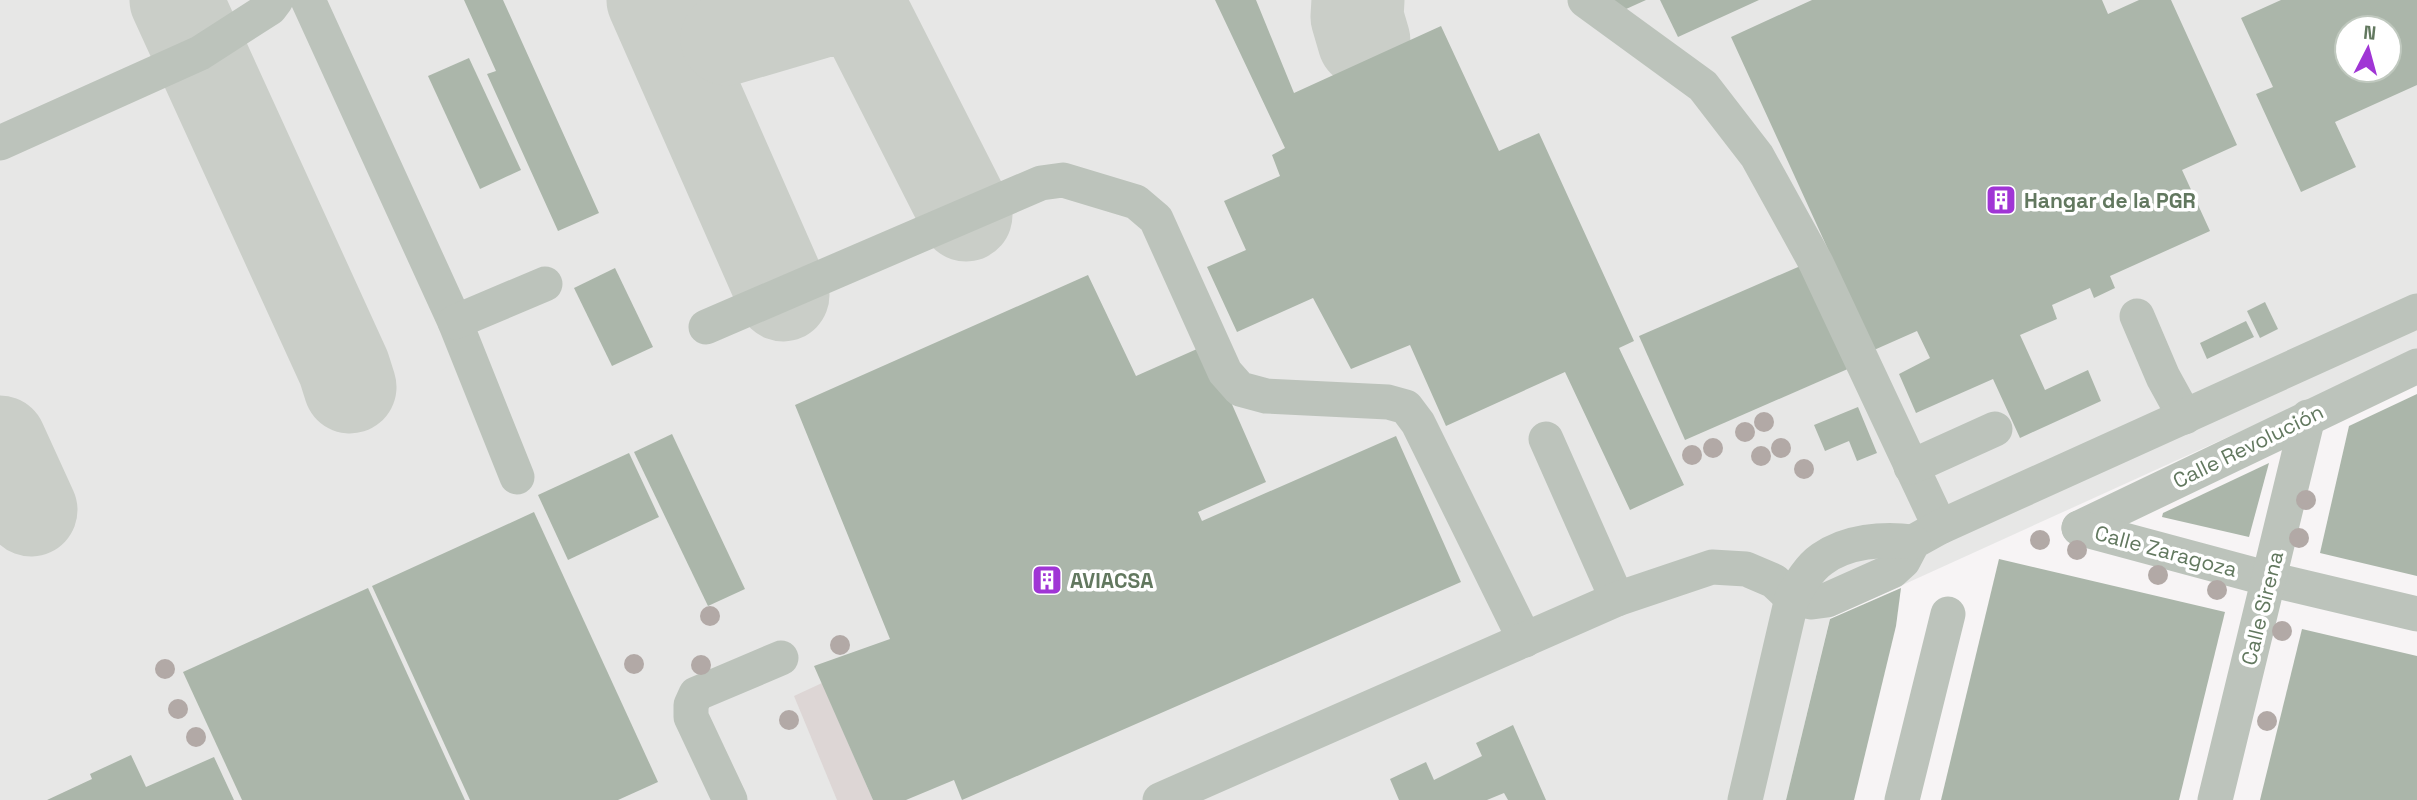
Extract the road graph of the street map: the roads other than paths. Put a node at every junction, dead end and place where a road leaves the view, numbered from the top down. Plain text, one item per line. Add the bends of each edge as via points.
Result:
1 (276, 0) edge
2 (308, 0) edge
3 (1585, 0) edge
4 (0, 143) edge
5 (545, 284) dead end
6 (2417, 311) edge
7 (2137, 317) dead end
8 (455, 322) junction
9 (706, 327) dead end
10 (2417, 366) edge
11 (2185, 417) junction
12 (2308, 417) junction
13 (1995, 429) dead end
14 (1546, 439) dead end
15 (1911, 467) junction
16 (517, 477) dead end
17 (2079, 528) joint
18 (1926, 534) junction
19 (2269, 579) junction
20 (1618, 598) junction
21 (1791, 598) junction
22 (1948, 614) dead end
23 (2417, 614) edge
24 (1525, 640) junction
25 (781, 657) dead end
26 (730, 800) edge
27 (1160, 800) edge
28 (1745, 800) edge
29 (1902, 800) edge
30 (2215, 800) edge

1 - 4 street via 200,53
2 - 8 street
3 - 15 street via 1703,86 1757,156 1816,263
5 - 8 street
6 - 11 street
7 - 11 street
8 - 16 street
9 - 24 street via 1041,183 1063,180 1136,202 1156,219 1226,372 1240,389 1266,396 1388,402 1405,407 1418,423
10 - 12 street, Calle Revolución
11 - 18 street
12 - 17 street, Calle Revolución
12 - 19 street, Calle Sirena
13 - 15 street
14 - 20 street
15 - 18 street
17 - 19 street, Calle Zaragoza
18 - 21 street via 1892,571 1827,600
19 - 23 street, Calle Zaragoza
19 - 30 street, Calle Sirena
20 - 21 street via 1712,567 1746,569 1774,581
20 - 24 street
21 - 28 street
22 - 29 street
24 - 27 street
25 - 26 street via 696,694 691,705 691,718

